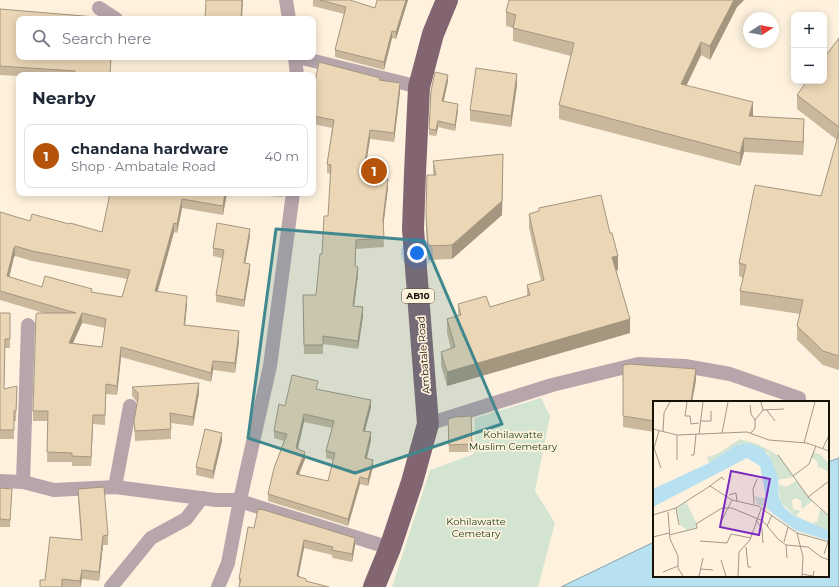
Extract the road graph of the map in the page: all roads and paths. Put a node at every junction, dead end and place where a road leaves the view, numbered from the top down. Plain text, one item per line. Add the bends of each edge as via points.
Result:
1 (286, 0) edge
2 (447, 0) edge
3 (99, 8) dead end
4 (111, 16) edge
5 (289, 16) edge
6 (295, 60) edge
7 (310, 60) edge
8 (297, 72) edge
9 (419, 87) junction
10 (293, 196) edge
11 (28, 324) dead end
12 (799, 398) dead end
13 (130, 406) dead end
14 (428, 424) junction
15 (0, 481) edge
16 (23, 482) junction
17 (115, 487) junction
18 (202, 498) junction
19 (240, 500) junction
20 (390, 548) junction
21 (111, 587) edge
22 (218, 587) edge
23 (374, 587) edge

1 - 5 street
2 - 9 main road, Ambatale Road / AB10 via 433,34
3 - 4 street
6 - 8 street
7 - 9 street
9 - 14 main road, Ambatale Road / AB10 via 413,229
10 - 19 street via 270,366
11 - 16 street
12 - 14 street via 730,374 685,366 638,364 552,384
13 - 17 street
14 - 20 main road, Ambatale Road / AB10
15 - 16 street
16 - 17 street via 54,490
17 - 18 street
18 - 19 street
18 - 21 street via 186,519 151,538
19 - 20 street
19 - 22 street via 228,563
20 - 23 main road, Ambatale Road / AB10

